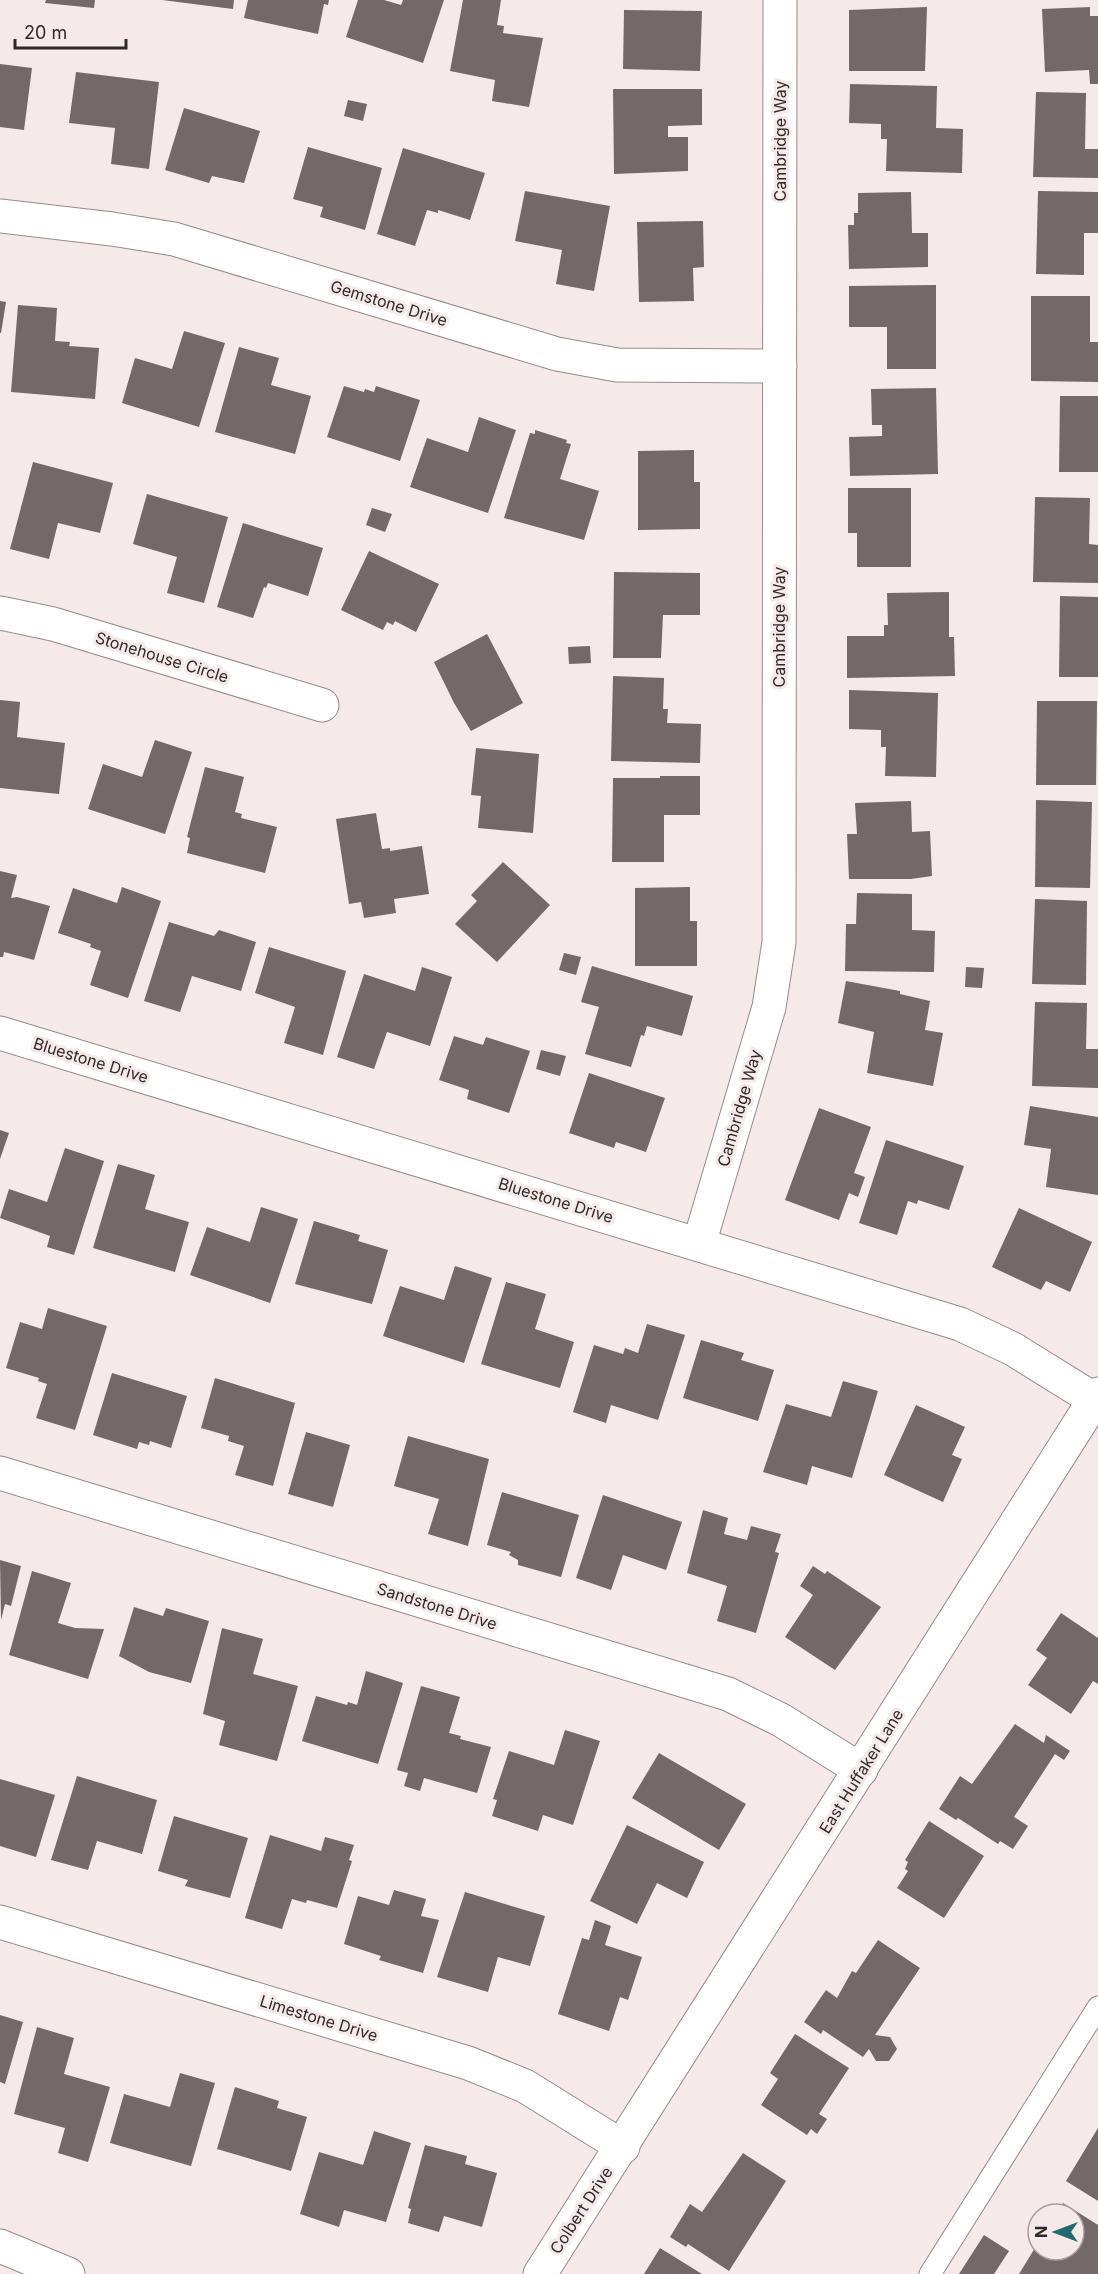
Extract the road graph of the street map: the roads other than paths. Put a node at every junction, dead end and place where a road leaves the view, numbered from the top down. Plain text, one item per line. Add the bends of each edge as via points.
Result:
1 (780, 0) edge
2 (0, 216) edge
3 (780, 366) junction
4 (0, 613) edge
5 (322, 705) dead end
6 (0, 1033) edge
7 (699, 1244) junction
8 (1097, 1398) edge
9 (0, 1473) edge
10 (861, 1770) junction
11 (0, 1922) edge
12 (1098, 2007) edge
13 (623, 2147) junction
14 (0, 2246) edge
15 (68, 2274) edge
16 (540, 2274) edge
17 (930, 2274) edge

1 - 3 street, Cambridge Way
2 - 3 street, Gemstone Drive via 174,239 557,354 617,365
3 - 7 street, Cambridge Way via 779,942 769,1007
4 - 5 street, Stonehouse Circle via 53,624
6 - 7 street, Bluestone Drive
7 - 8 street, Bluestone Drive via 960,1324
8 - 10 street, East Huffaker Lane
9 - 10 street, Sandstone Drive via 728,1694 781,1720
10 - 13 street, East Huffaker Lane
11 - 13 street, Limestone Drive via 468,2063 525,2086
12 - 17 lane
13 - 16 street, Colbert Drive
14 - 15 street

